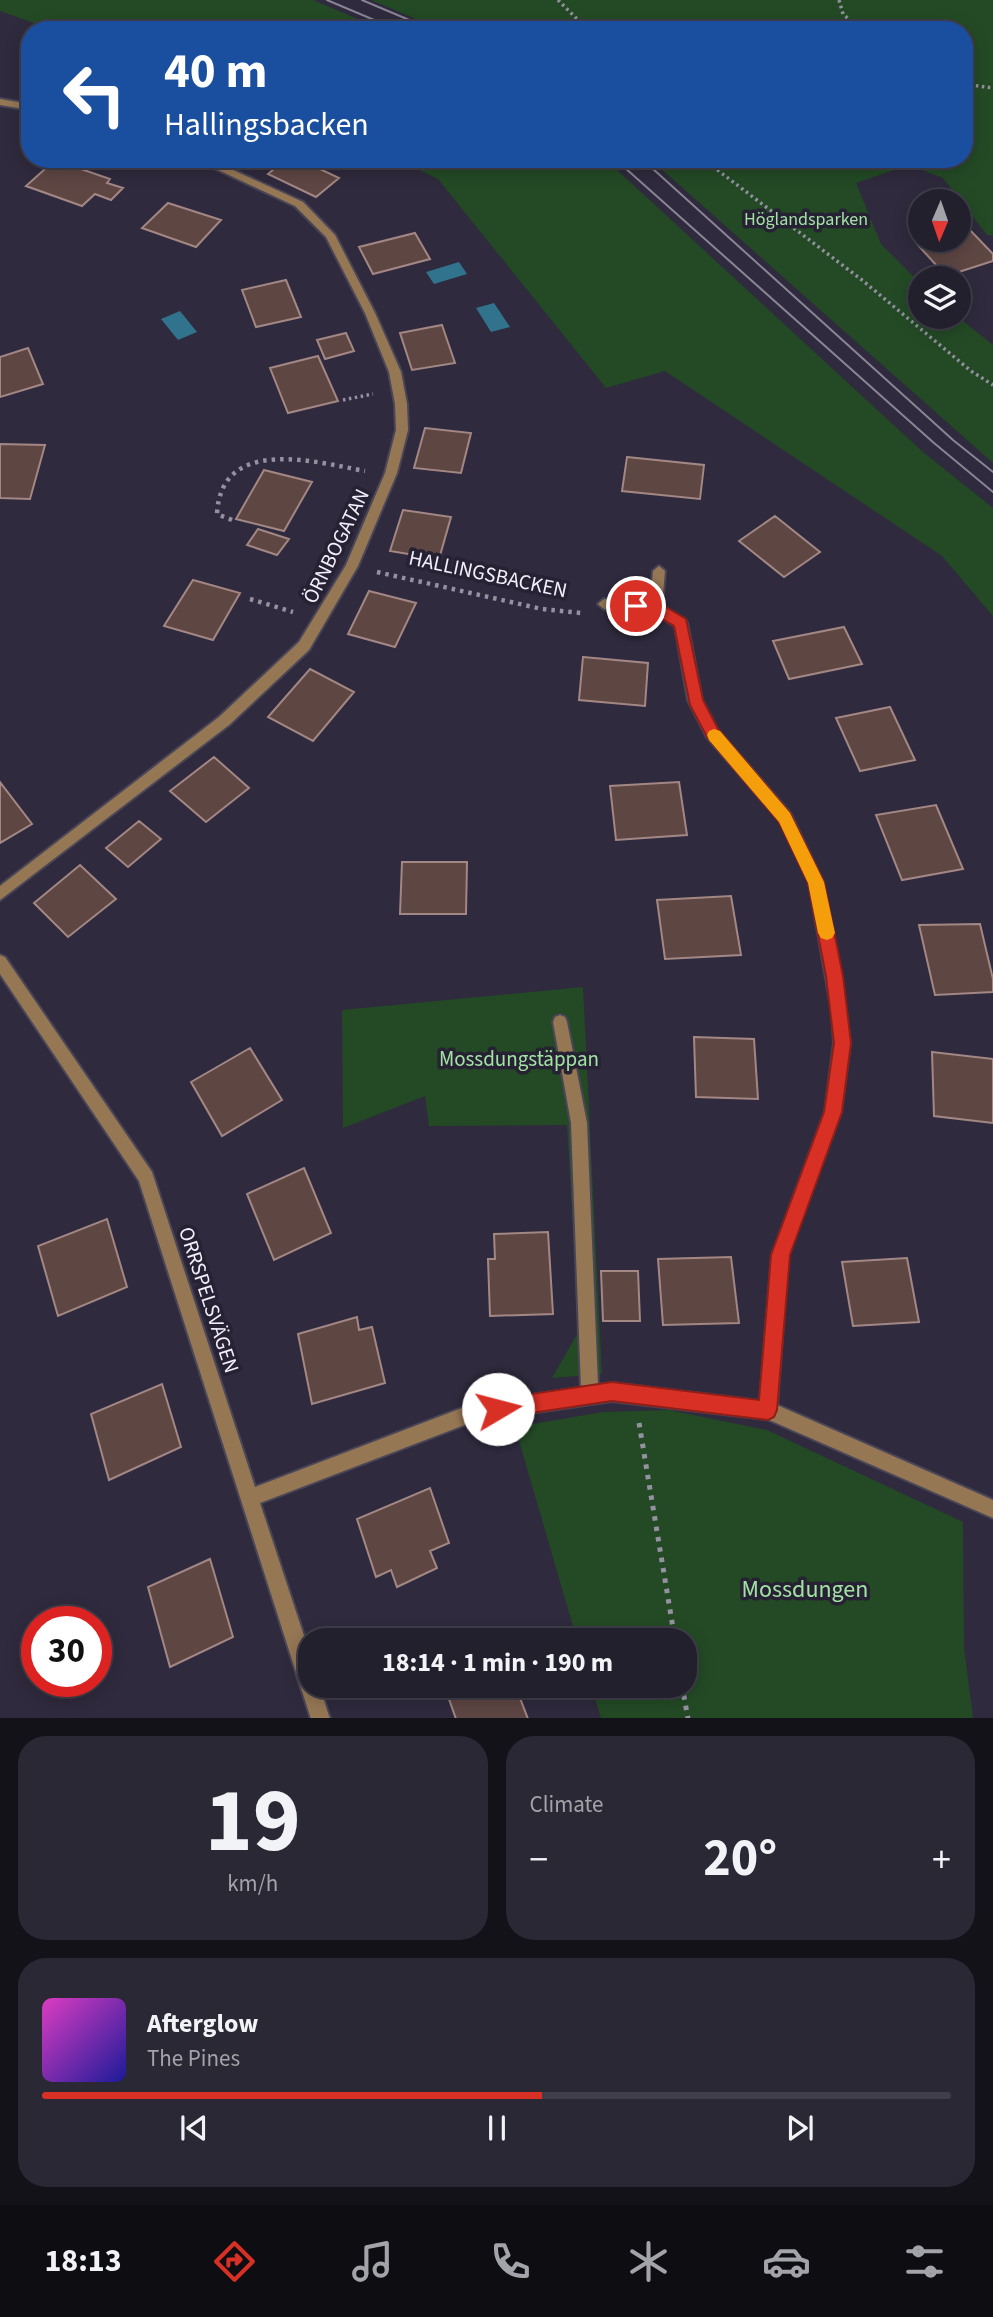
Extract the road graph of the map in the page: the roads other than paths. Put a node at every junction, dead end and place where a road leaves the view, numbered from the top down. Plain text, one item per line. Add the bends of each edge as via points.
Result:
1 (0, 102) edge
2 (21, 106) edge
3 (220, 168) edge
4 (659, 571) dead end
5 (604, 604) road end
6 (656, 608) junction
7 (0, 894) edge
8 (0, 962) edge
9 (560, 1022) dead end
10 (590, 1395) junction
11 (768, 1410) junction
12 (250, 1498) junction
13 (993, 1508) edge
14 (298, 1648) edge
15 (314, 1698) edge
16 (321, 1718) edge

1 - 2 street
3 - 7 street, ÖRNBOGATAN via 299,204 330,235 395,372 402,430 390,476 352,566 304,646 224,721
4 - 6 street
5 - 6 street
6 - 11 street via 681,623 695,701 712,733 785,817 816,882 835,976 842,1043 833,1112 780,1255
8 - 12 street, ORRSPELSVÄGEN via 146,1177
9 - 10 street via 579,1123
10 - 11 street via 612,1392
10 - 12 street via 475,1412
11 - 13 street
12 - 14 street, ORRSPELSVÄGEN
15 - 16 street, ORRSPELSVÄGEN

